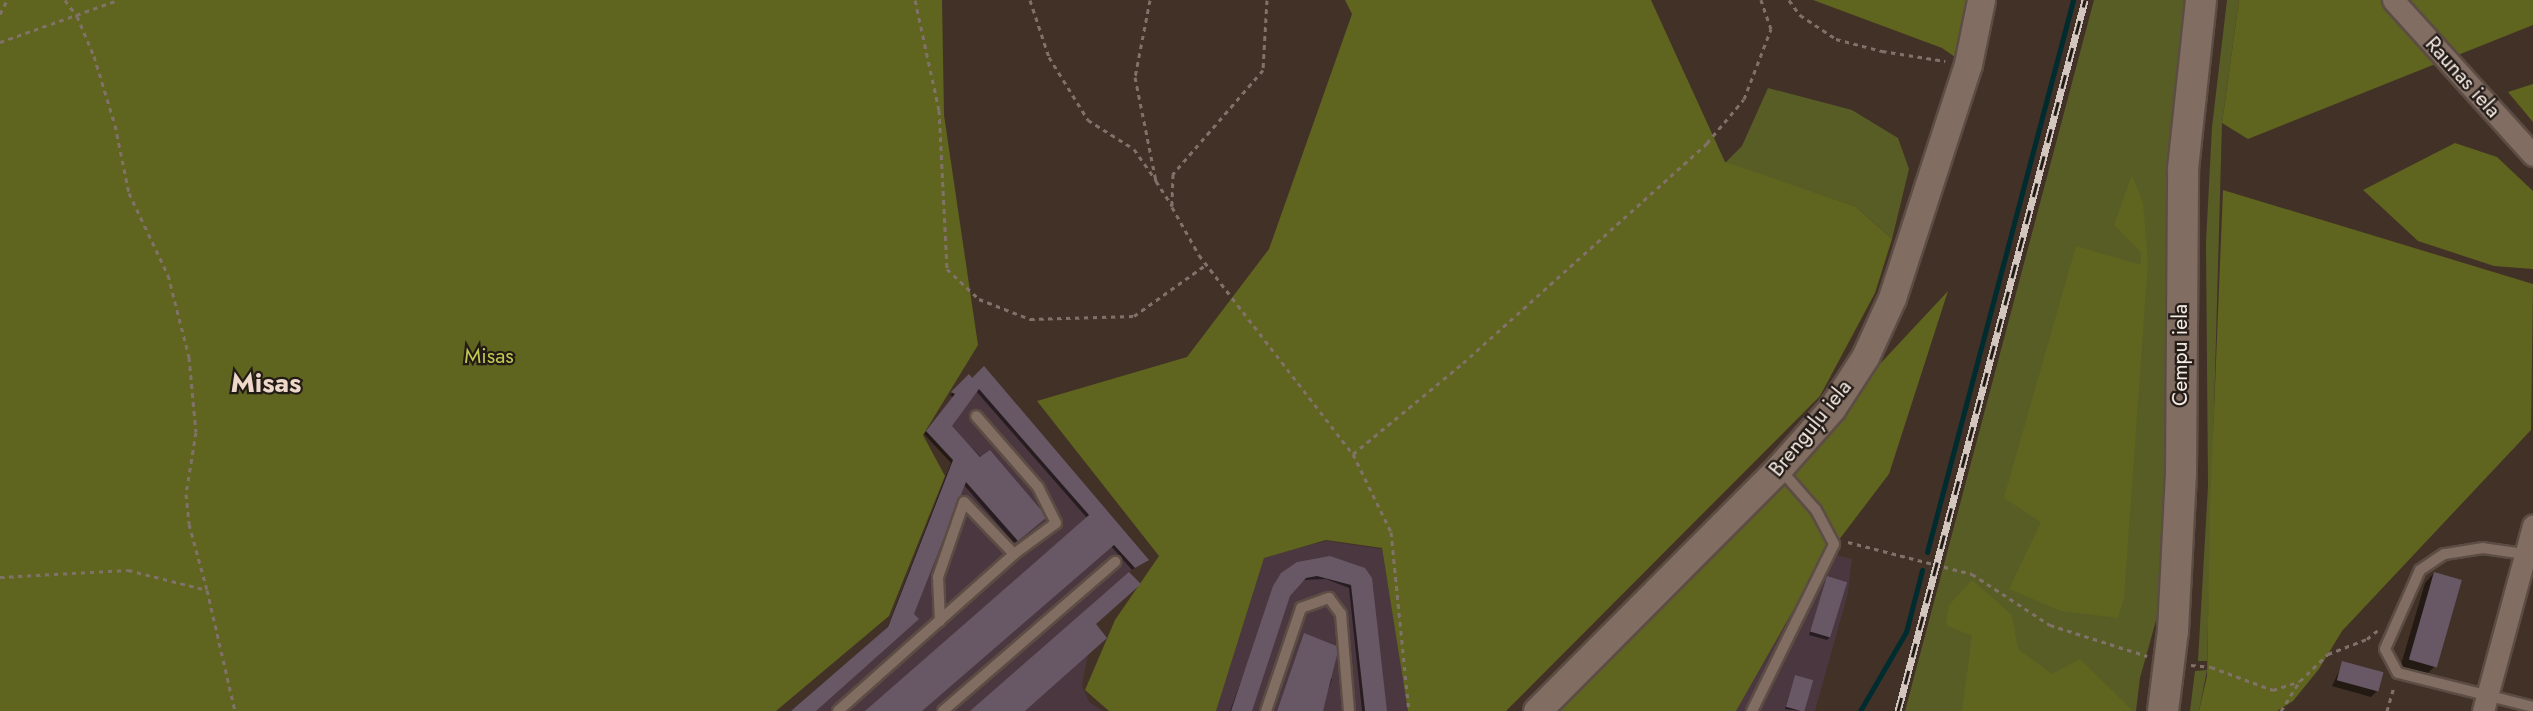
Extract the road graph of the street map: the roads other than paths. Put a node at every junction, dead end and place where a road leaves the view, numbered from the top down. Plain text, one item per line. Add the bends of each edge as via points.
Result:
1 (1981, 0) edge
2 (2201, 0) edge
3 (2393, 0) edge
4 (2533, 154) edge
5 (976, 416) dead end
6 (1779, 468) junction
7 (2533, 526) edge
8 (1014, 554) junction
9 (2524, 554) junction
10 (1115, 562) dead end
11 (940, 621) junction
12 (1761, 693) junction
13 (2486, 702) edge
14 (2533, 707) edge
15 (1349, 710) edge
16 (838, 711) edge
17 (943, 711) edge
18 (1266, 711) edge
19 (1537, 711) edge
20 (1752, 711) edge
21 (1759, 711) edge
22 (2163, 711) edge

1 - 6 street, Brenguļu iela via 1968,64 1892,298 1874,338 1832,408
2 - 22 main road, Cempu iela via 2182,177 2181,474 2170,663
3 - 4 street, Raunas iela
5 - 8 lane via 1038,487 1056,523
6 - 12 lane via 1815,508 1834,544
6 - 19 street, Brenguļu iela
7 - 9 street
8 - 11 lane
8 - 11 lane via 964,502 938,577
9 - 13 street
9 - 13 lane via 2483,548 2444,554 2420,570 2385,649 2398,674
10 - 17 lane
11 - 16 lane
12 - 20 lane
12 - 21 lane
13 - 14 lane
15 - 18 lane via 1341,614 1329,598 1300,608

